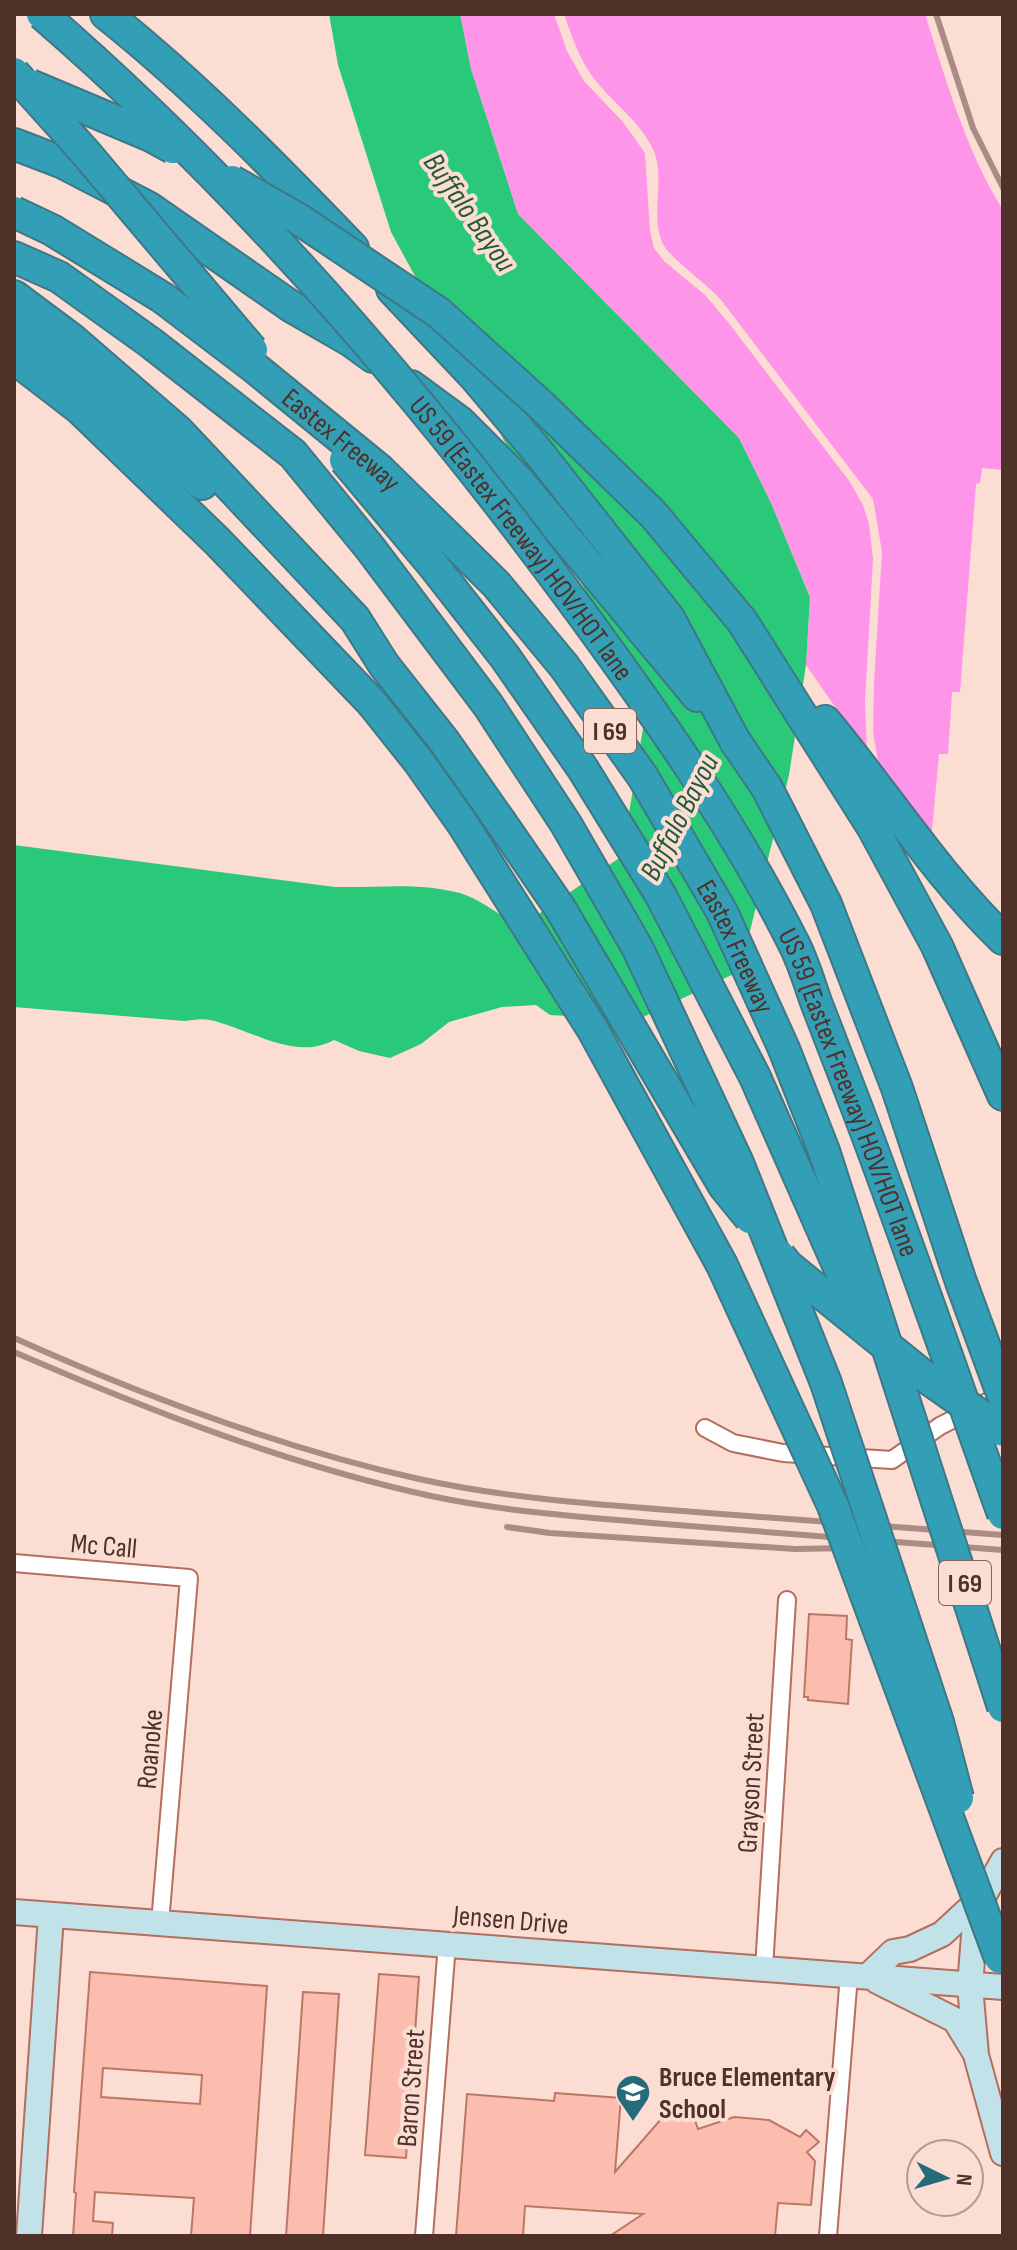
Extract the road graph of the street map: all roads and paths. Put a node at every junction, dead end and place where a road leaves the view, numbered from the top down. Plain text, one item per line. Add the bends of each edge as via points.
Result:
1 (42, 14) edge
2 (106, 14) edge
3 (14, 75) edge
4 (14, 144) edge
5 (14, 212) edge
6 (14, 257) edge
7 (14, 296) edge
8 (14, 325) edge
9 (14, 358) edge
10 (742, 621) junction
11 (384, 665) junction
12 (735, 741) junction
13 (1003, 939) edge
14 (1003, 1095) edge
15 (1003, 1395) edge
16 (705, 1428) dead end
17 (1003, 1431) edge
18 (925, 1459) junction
19 (1003, 1514) edge
20 (14, 1563) edge
21 (189, 1578) joint
22 (787, 1600) dead end
23 (1003, 1707) edge
24 (1003, 1861) edge
25 (983, 1897) junction
26 (14, 1912) edge
27 (51, 1916) junction
28 (160, 1923) junction
29 (447, 1944) junction
30 (764, 1968) junction
31 (1002, 1973) edge
32 (859, 1976) junction
33 (970, 1986) junction
34 (976, 2055) junction
35 (1003, 2153) edge
36 (29, 2236) edge
37 (424, 2236) edge
38 (828, 2236) edge

1 - 19 highway, US 59 (Eastex Freeway) HOV/HOT lane / I 69, bridge via 183,145 369,346 514,521 662,724 729,826 795,947
2 - 12 highway, bridge via 256,147 475,377 669,618
3 - 10 highway, bridge via 151,136 297,218 439,313 653,514
3 - 18 highway, bridge via 433,565 583,769 660,894 755,1077
4 - 12 highway, bridge via 148,207 292,307 351,341 460,422 518,480
5 - 18 highway, Eastex Freeway / I 69, bridge via 163,298 369,461 496,584 564,666 643,777 729,925 824,1151
6 - 31 highway, bridge via 59,277 293,454 488,705 637,947 738,1163 826,1383 938,1722
7 - 11 highway via 177,430 355,619
8 - 11 highway via 71,366 186,468
9 - 31 highway, bridge via 91,419 372,703 469,833 593,1030 722,1265 833,1506
10 - 13 highway
10 - 14 highway via 880,841 937,946
11 - 17 highway, bridge via 444,741 560,908 724,1186 788,1266 920,1373
12 - 15 highway, bridge via 767,788 826,904 897,1088
15 - 16 street via 940,1426 892,1460 783,1453 733,1443
18 - 23 highway, Eastex Freeway / I 69, bridge
20 - 21 street, Mc Call
21 - 28 street, Roanoke
22 - 30 street, Grayson Street
24 - 25 main road
25 - 32 main road via 942,1934 893,1952
25 - 33 main road via 975,1923
26 - 27 main road, Jensen Drive
27 - 28 main road, Jensen Drive
27 - 36 main road
28 - 29 main road, Jensen Drive
29 - 30 main road, Jensen Drive
29 - 37 street, Baron Street
30 - 32 main road, Jensen Drive
31 - 33 main road, Jensen Drive
32 - 33 main road, Jensen Drive
32 - 34 main road via 955,2020
32 - 38 street
33 - 34 main road
34 - 35 main road

